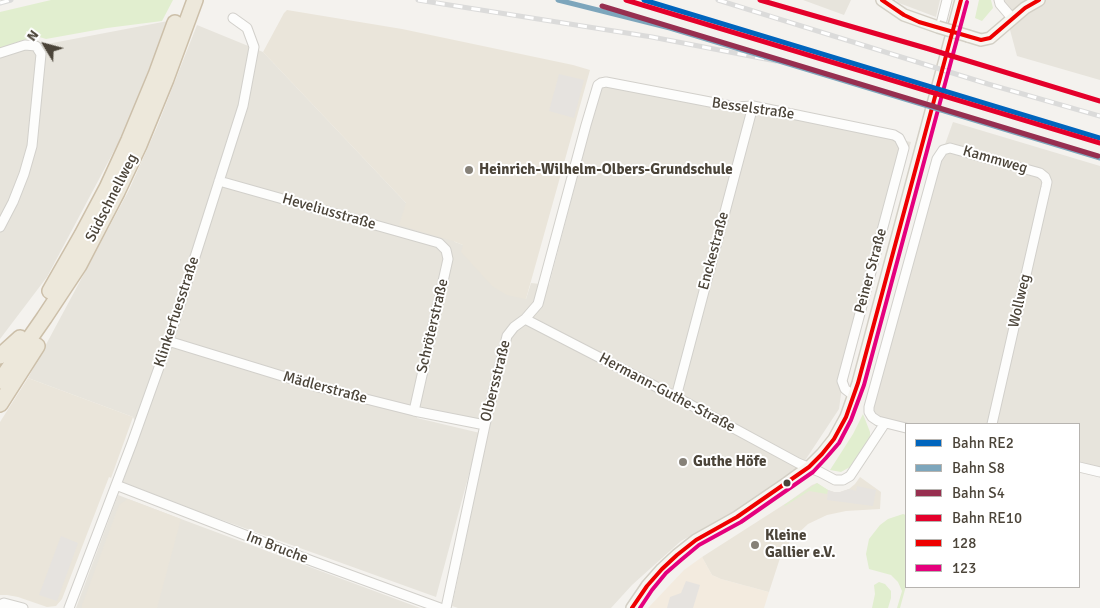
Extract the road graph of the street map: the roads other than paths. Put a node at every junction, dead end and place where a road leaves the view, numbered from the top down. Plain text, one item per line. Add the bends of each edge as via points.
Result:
1 (184, 0) edge
2 (195, 0) edge
3 (882, 0) edge
4 (948, 0) edge
5 (961, 0) edge
6 (999, 0) edge
7 (1039, 0) edge
8 (232, 18) dead end
9 (1012, 18) junction
10 (940, 24) junction
11 (0, 54) edge
12 (601, 83) joint
13 (753, 106) junction
14 (902, 142) joint
15 (1045, 177) joint
16 (219, 180) junction
17 (0, 227) edge
18 (439, 244) joint
19 (79, 264) junction
20 (525, 319) junction
21 (20, 338) junction
22 (168, 342) junction
23 (0, 356) edge
24 (0, 369) edge
25 (0, 380) edge
26 (854, 396) junction
27 (676, 397) junction
28 (0, 404) edge
29 (414, 411) junction
30 (885, 423) junction
31 (992, 423) edge
32 (485, 426) junction
33 (905, 428) edge
34 (809, 467) junction
35 (1080, 467) edge
36 (1100, 472) edge
37 (116, 486) junction
38 (0, 605) edge
39 (23, 608) edge
40 (69, 608) edge
41 (440, 608) edge
42 (446, 608) edge
43 (632, 608) edge

1 - 21 highway, Südschnellweg via 130,140 107,188 73,252
2 - 19 highway, Südschnellweg via 139,144
3 - 10 street via 904,15
4 - 10 street
5 - 26 street, Peiner Straße
6 - 9 street
7 - 9 street
8 - 16 street, Klinkerfuesstraße via 247,28 254,47 243,106
9 - 10 street, bridge via 990,38 981,40
11 - 17 street via 25,45 36,46 40,54 32,146 13,202
12 - 13 street, Besselstraße via 736,107
12 - 20 street, Olbersstraße via 538,304
13 - 14 street, Besselstraße via 894,135
13 - 27 street, Enckestraße
14 - 26 street, Peiner Straße via 904,148 842,381 845,389
15 - 30 street, Kammweg via 950,148 943,150 937,159 869,407 872,417
15 - 31 street, Wollweg via 1046,187
16 - 18 street, Heveliusstraße
16 - 22 street, Klinkerfuesstraße
18 - 29 street, Schröterstraße via 446,250 448,259
19 - 25 highway, Südschnellweg
19 - 28 highway via 62,302
20 - 27 street, Hermann-Guthe-Straße
20 - 32 street, Olbersstraße via 507,336
21 - 23 highway
21 - 24 highway, Südschnellweg
22 - 29 street, Mädlerstraße via 318,387
22 - 37 street, Klinkerfuesstraße
26 - 34 street, Peiner Straße via 834,439
27 - 34 street, Hermann-Guthe-Straße
29 - 32 street, Mädlerstraße
30 - 33 street
30 - 34 street, Hermann-Guthe-Straße via 850,476 835,480
32 - 42 street, Olbersstraße
34 - 43 street, Peiner Straße via 677,555 647,586
35 - 36 street
37 - 40 street, Klinkerfuesstraße
37 - 41 street, Im Bruche
38 - 39 street via 4,603

